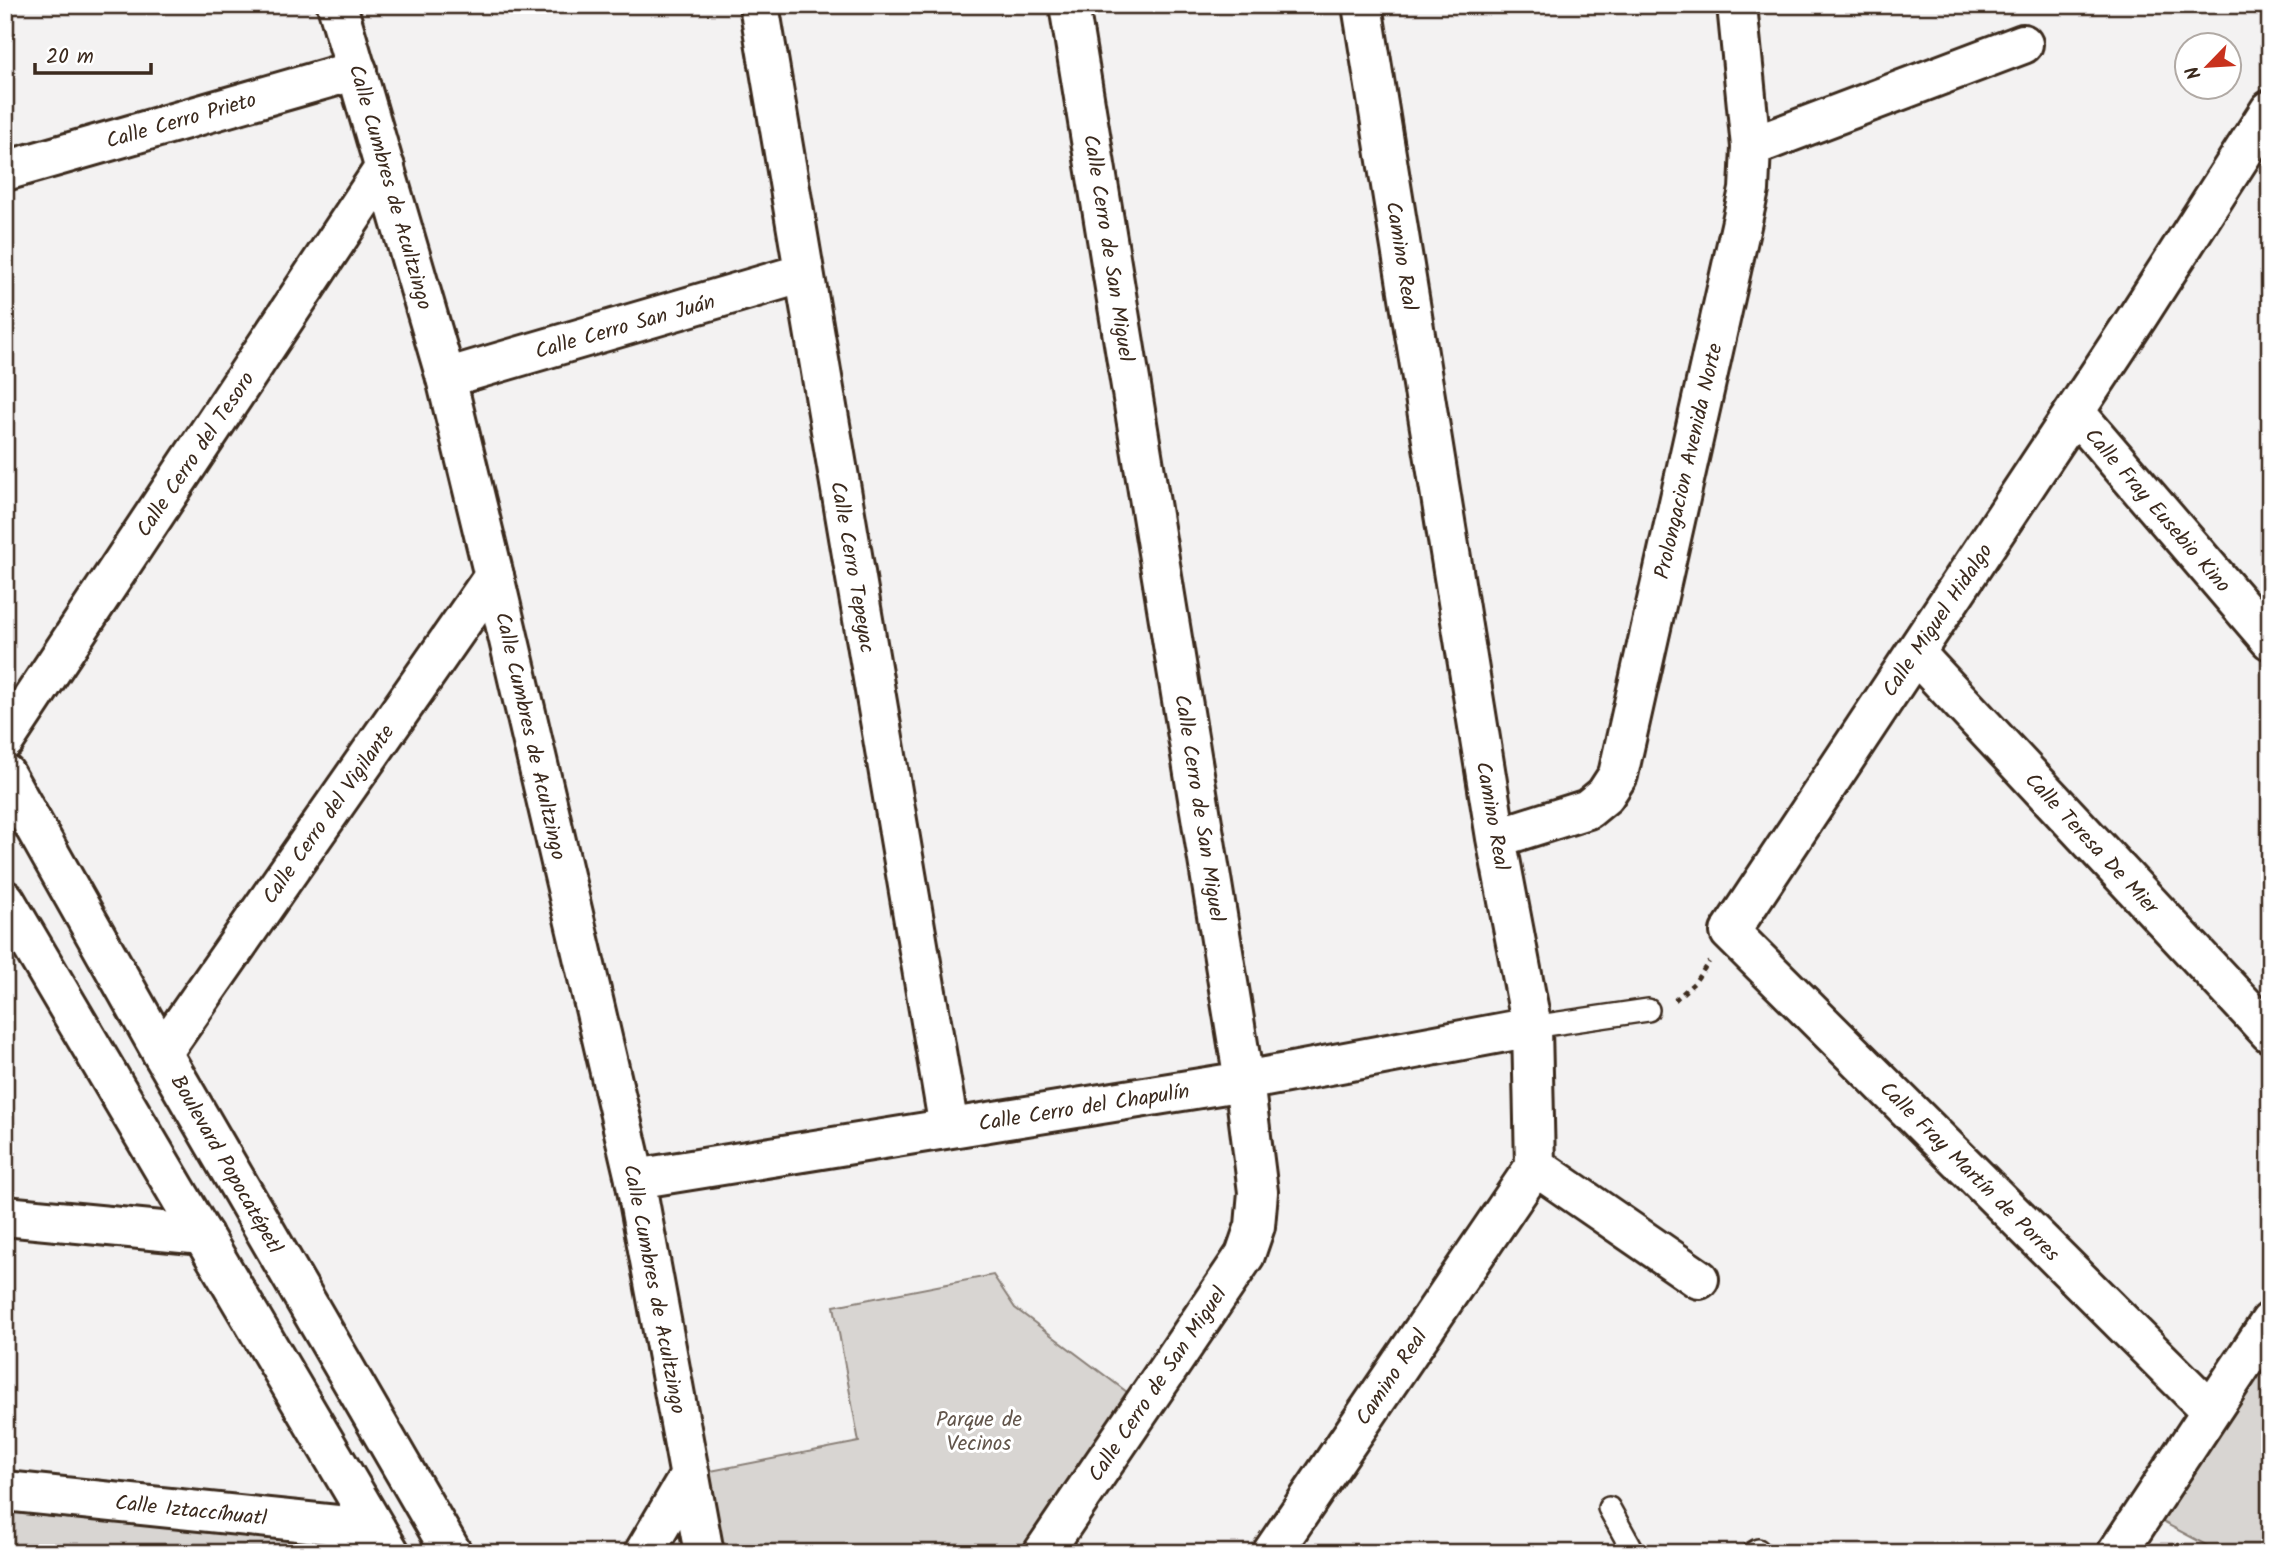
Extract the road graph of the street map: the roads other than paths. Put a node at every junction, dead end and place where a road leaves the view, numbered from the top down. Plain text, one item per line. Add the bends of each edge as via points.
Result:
1 (337, 5) edge
2 (759, 5) edge
3 (1069, 5) edge
4 (1362, 5) edge
5 (1737, 5) edge
6 (2024, 44) dead end
7 (357, 70) junction
8 (2270, 110) edge
9 (1751, 147) junction
10 (385, 167) junction
11 (7, 172) edge
12 (804, 273) junction
13 (446, 378) junction
14 (2075, 412) junction
15 (494, 576) junction
16 (2270, 640) edge
17 (1915, 653) junction
18 (5, 740) edge
19 (5, 774) edge
20 (1496, 838) junction
21 (5, 900) edge
22 (1730, 932) joint
23 (19, 941) edge
24 (1648, 1010) road end
25 (1532, 1027) junction
26 (2270, 1033) edge
27 (162, 1053) junction
28 (1244, 1082) junction
29 (949, 1128) junction
30 (1535, 1166) junction
31 (635, 1179) junction
32 (5, 1216) edge
33 (203, 1235) junction
34 (1699, 1279) dead end
35 (2270, 1322) edge
36 (2211, 1411) junction
37 (690, 1475) junction
38 (5, 1490) edge
39 (1609, 1508) dead end
40 (383, 1541) edge
41 (452, 1553) edge
42 (644, 1553) edge
43 (704, 1553) edge
44 (1043, 1553) edge
45 (1272, 1553) edge
46 (1634, 1553) edge
47 (2117, 1553) edge

1 - 7 street, Calle Cumbres de Acultzingo
2 - 12 street, Calle Cerro Tepeyac
3 - 28 street, Calle Cerro de San Miguel
4 - 20 street, Camino Real
5 - 9 street, Prolongacion Avenida Norte
6 - 9 street
7 - 10 street, Calle Cumbres de Acultzingo
7 - 11 street, Calle Cerro Prieto
8 - 14 street, Calle Miguel Hidalgo
9 - 20 street, Prolongacion Avenida Norte via 1749,191 1618,775 1588,809
10 - 13 street, Calle Cumbres de Acultzingo
10 - 18 street, Calle Cerro del Tesoro
12 - 13 street, Calle Cerro San Juán
12 - 29 street, Calle Cerro Tepeyac
13 - 15 street, Calle Cumbres de Acultzingo
14 - 16 street, Calle Fray Eusebio Kino
14 - 17 street, Calle Miguel Hidalgo
15 - 27 street, Calle Cerro del Vigilante
15 - 31 street, Calle Cumbres de Acultzingo
17 - 22 street, Calle Miguel Hidalgo
17 - 26 street, Calle Teresa De Mier
19 - 27 street, Boulevard Popocatépetl
20 - 25 street, Camino Real
21 - 23 street
22 - 36 street, Calle Fray Martín de Porres
23 - 33 street
24 - 25 lane
25 - 28 street, Calle Cerro del Chapulín
25 - 30 street, Camino Real
27 - 41 street, Boulevard Popocatépetl
28 - 29 street, Calle Cerro del Chapulín
28 - 44 street, Calle Cerro de San Miguel via 1258,1192 1255,1226 1245,1255
29 - 31 street, Calle Cerro del Chapulín
30 - 34 street
30 - 45 street, Camino Real
31 - 37 street, Calle Cumbres de Acultzingo
32 - 33 street
33 - 40 street
35 - 36 street
36 - 47 street
37 - 42 street
37 - 43 street, Calle Cumbres de Acultzingo
38 - 40 street, Calle Iztaccíhuatl
39 - 46 lane

